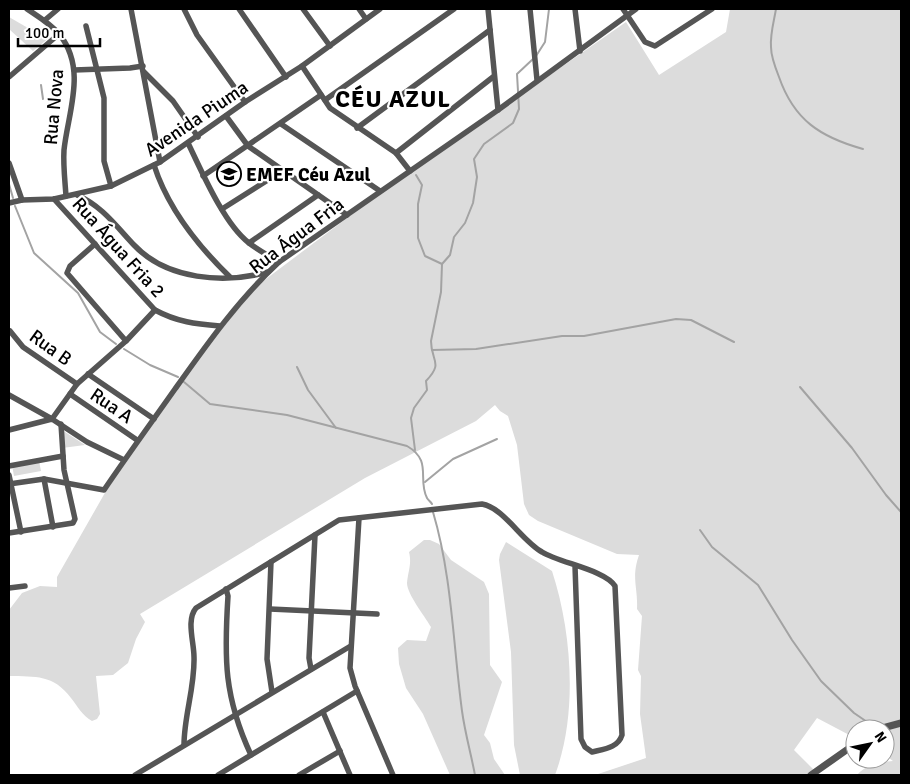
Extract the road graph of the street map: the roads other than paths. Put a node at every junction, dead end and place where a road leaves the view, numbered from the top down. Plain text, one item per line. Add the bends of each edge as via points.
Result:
1 (27, 9) edge
2 (58, 9) edge
3 (132, 9) edge
4 (184, 9) edge
5 (239, 9) edge
6 (303, 9) edge
7 (359, 9) edge
8 (380, 9) edge
9 (454, 9) edge
10 (488, 9) edge
11 (530, 9) edge
12 (575, 9) edge
13 (624, 9) edge
14 (636, 9) edge
15 (712, 9) edge
16 (627, 17) junction
17 (366, 19) junction
18 (45, 20) junction
19 (86, 26) dead end
20 (490, 30) junction
21 (59, 34) junction
22 (330, 46) junction
23 (580, 51) junction
24 (302, 66) junction
25 (98, 69) junction
26 (143, 69) junction
27 (74, 70) junction
28 (286, 77) junction
29 (493, 77) junction
30 (9, 78) edge
31 (537, 80) junction
32 (323, 98) junction
33 (245, 102) junction
34 (498, 110) junction
35 (226, 116) junction
36 (281, 124) junction
37 (357, 128) junction
38 (198, 137) junction
39 (188, 143) junction
40 (248, 146) junction
41 (396, 153) junction
42 (9, 163) edge
43 (157, 164) junction
44 (282, 171) junction
45 (410, 171) junction
46 (203, 176) junction
47 (111, 186) junction
48 (380, 192) junction
49 (77, 195) junction
50 (318, 195) junction
51 (66, 196) junction
52 (54, 199) junction
53 (22, 200) junction
54 (9, 203) edge
55 (222, 209) junction
56 (347, 215) junction
57 (249, 243) junction
58 (95, 244) junction
59 (279, 262) junction
60 (269, 271) junction
61 (230, 277) junction
62 (155, 310) junction
63 (220, 326) junction
64 (9, 330) edge
65 (126, 341) junction
66 (88, 374) junction
67 (77, 384) junction
68 (70, 394) junction
69 (9, 395) edge
70 (52, 419) junction
71 (154, 419) junction
72 (61, 424) junction
73 (9, 430) edge
74 (137, 440) junction
75 (63, 456) junction
76 (124, 460) junction
77 (9, 466) edge
78 (9, 474) edge
79 (44, 479) junction
80 (66, 481) junction
81 (10, 484) edge
82 (359, 518) junction
83 (53, 527) junction
84 (21, 532) junction
85 (9, 533) edge
86 (315, 535) junction
87 (271, 562) junction
88 (575, 566) junction
89 (25, 586) dead end
90 (9, 588) edge
91 (226, 589) junction
92 (270, 610) junction
93 (312, 611) junction
94 (352, 613) junction
95 (377, 614) dead end
96 (350, 648) junction
97 (311, 669) junction
98 (357, 691) junction
99 (272, 692) junction
100 (323, 712) junction
101 (234, 715) junction
102 (184, 745) junction
103 (340, 751) junction
104 (845, 751) edge
105 (251, 755) junction
106 (135, 775) edge
107 (218, 775) edge
108 (299, 775) edge
109 (350, 775) edge
110 (393, 775) edge
111 (811, 775) edge

1 - 18 street, Rua Nova
2 - 18 street
3 - 26 street
4 - 33 street via 197,35
5 - 28 street
6 - 22 street
7 - 17 street
8 - 17 street, Avenida Piuma
9 - 32 street
10 - 20 street
11 - 31 street
12 - 23 street
13 - 16 street
14 - 16 street, Rua Água Fria
15 - 16 street via 660,44 650,45
16 - 23 street, Rua Água Fria
17 - 22 street, Avenida Piuma
18 - 21 street, Rua Nova
19 - 25 street
20 - 29 street
20 - 37 street
21 - 27 street, Rua Nova via 70,52
21 - 30 street
22 - 24 street, Avenida Piuma
23 - 31 street, Rua Água Fria
24 - 28 street, Avenida Piuma
24 - 32 street
25 - 26 street
25 - 27 street
25 - 47 street via 104,98 104,160
26 - 38 street via 173,101
26 - 43 street
27 - 51 street, Rua Nova via 73,106 64,149
28 - 33 street, Avenida Piuma
29 - 34 street
29 - 41 street
31 - 34 street, Rua Água Fria
32 - 36 street
32 - 37 street via 330,108
33 - 35 street, Avenida Piuma
34 - 45 street, Rua Água Fria
35 - 38 street, Avenida Piuma
35 - 40 street
36 - 40 street
36 - 48 street
37 - 41 street
38 - 39 street, Avenida Piuma
39 - 43 street, Avenida Piuma
39 - 46 street
40 - 44 street
40 - 46 street
41 - 45 street
42 - 53 street
43 - 47 street, Avenida Piuma
43 - 61 street via 167,197 188,230
44 - 50 street
44 - 55 street
45 - 48 street, Rua Água Fria
46 - 55 street
47 - 49 street, Avenida Piuma
48 - 56 street, Rua Água Fria
49 - 51 street, Avenida Piuma
49 - 61 street via 99,207 139,250 166,268 200,277
50 - 56 street
50 - 57 street
51 - 52 street, Avenida Piuma
52 - 53 street, Avenida Piuma
52 - 58 street, Rua Água Fria 2
53 - 54 street, Avenida Piuma
55 - 57 street
56 - 59 street, Rua Água Fria
57 - 59 street
58 - 62 street, Rua Água Fria 2
58 - 65 street via 67,273
59 - 60 street, Rua Água Fria
60 - 61 street
60 - 63 street, Rua Água Fria
62 - 63 street, Rua Água Fria 2 via 190,324
62 - 65 street
63 - 71 street, Rua Água Fria
64 - 67 street, Rua B via 24,347
65 - 66 street
66 - 67 street
66 - 71 street, Rua B
67 - 68 street
68 - 70 street
68 - 74 street, Rua A
69 - 70 street
70 - 72 street
70 - 73 street
71 - 74 street, Rua Água Fria
72 - 75 street
72 - 76 street via 87,442
74 - 76 street, Rua Água Fria
75 - 77 street
75 - 80 street
76 - 80 street, Rua Água Fria via 104,490
78 - 81 street
79 - 80 street
79 - 81 street
79 - 83 street
80 - 83 street via 75,519 73,523
81 - 84 street
82 - 86 street via 339,520
82 - 88 street via 485,504 498,512 536,549
82 - 94 street
83 - 84 street
84 - 85 street
86 - 87 street
86 - 93 street
87 - 91 street
87 - 92 street
88 - 88 street via 609,579 616,589 622,735 616,745 592,752 585,747 580,736
89 - 90 street
91 - 101 street via 225,664
91 - 102 street via 199,606 191,616 194,673
92 - 93 street
92 - 99 street via 267,659
93 - 94 street
93 - 97 street
94 - 95 street
94 - 96 street
96 - 97 street
96 - 98 street via 350,668
97 - 99 street
98 - 100 street
98 - 110 street
99 - 101 street
100 - 103 street
100 - 105 street
101 - 102 street
101 - 105 street
102 - 106 street
103 - 108 street
103 - 109 street
104 - 111 street
105 - 107 street

